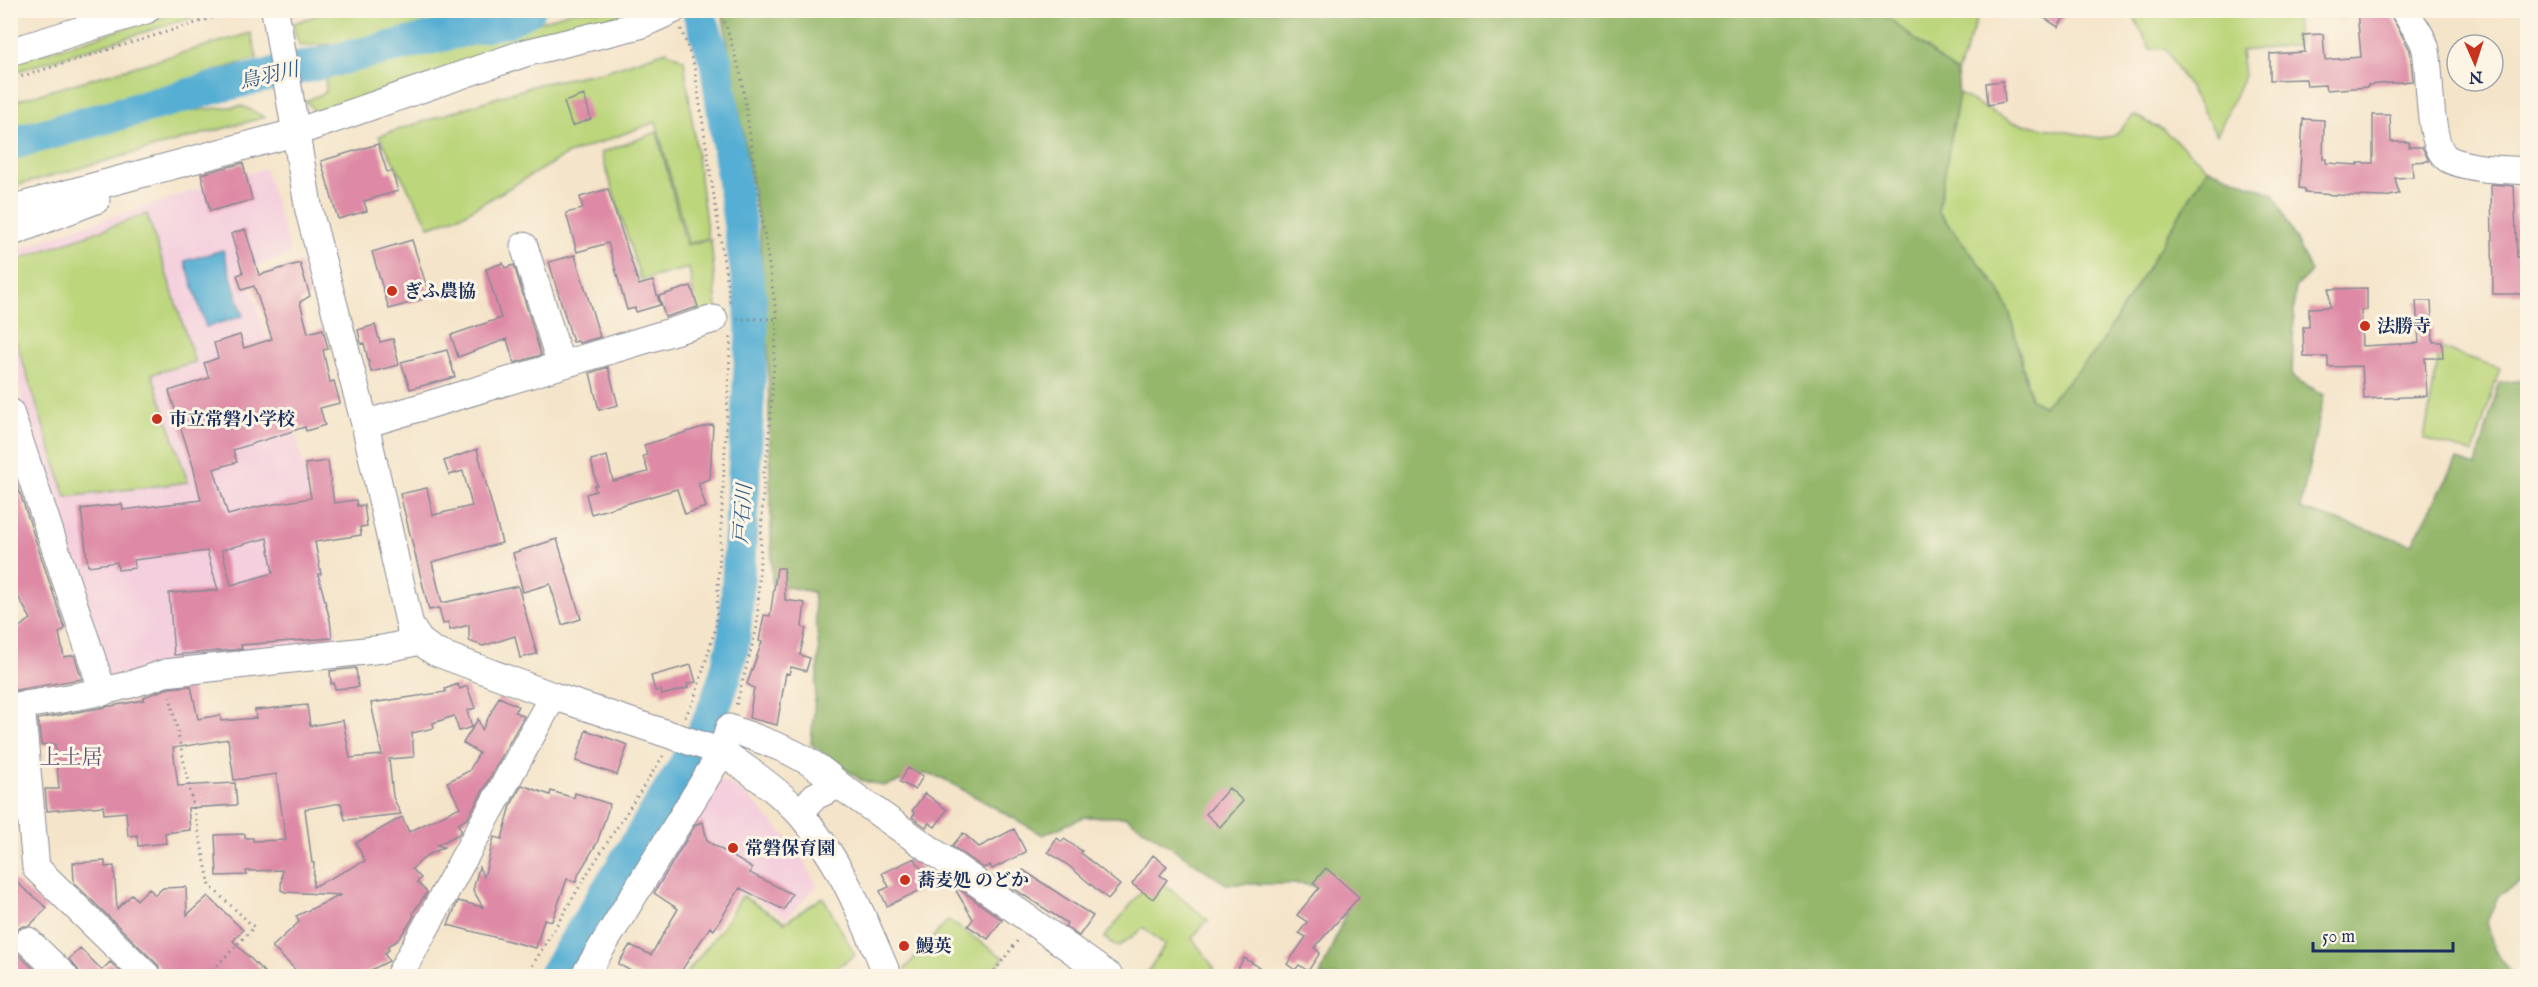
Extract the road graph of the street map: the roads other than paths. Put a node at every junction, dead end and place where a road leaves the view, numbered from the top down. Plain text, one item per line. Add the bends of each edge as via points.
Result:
1 (146, 10) edge
2 (275, 10) edge
3 (2404, 10) edge
4 (676, 16) edge
5 (10, 52) edge
6 (293, 127) junction
7 (220, 151) junction
8 (2528, 171) edge
9 (10, 209) edge
10 (10, 233) edge
11 (524, 246) dead end
12 (728, 319) road end
13 (561, 365) junction
14 (10, 412) edge
15 (364, 424) junction
16 (420, 641) junction
17 (103, 693) junction
18 (553, 696) junction
19 (16, 706) edge
20 (721, 743) junction
21 (839, 785) junction
22 (800, 813) junction
23 (28, 941) dead end
24 (64, 976) edge
25 (147, 976) edge
26 (399, 976) edge
27 (584, 976) edge
28 (888, 976) edge
29 (1109, 976) edge

1 - 5 street
2 - 6 street
3 - 8 street via 2426,48 2430,109 2441,152 2448,159 2476,167
4 - 6 street via 525,53
6 - 7 street
6 - 15 street via 309,211
7 - 9 street
7 - 10 street
11 - 13 street
12 - 13 street
13 - 15 street
14 - 17 street
15 - 16 street via 410,626
16 - 17 street via 383,649 165,673
16 - 18 street via 435,652
17 - 19 street
18 - 20 street via 677,738
18 - 26 street
19 - 25 street via 36,868
20 - 21 street via 803,756
20 - 22 street
20 - 27 street
21 - 22 street via 815,795
21 - 29 street
22 - 28 street via 840,870
23 - 24 street

